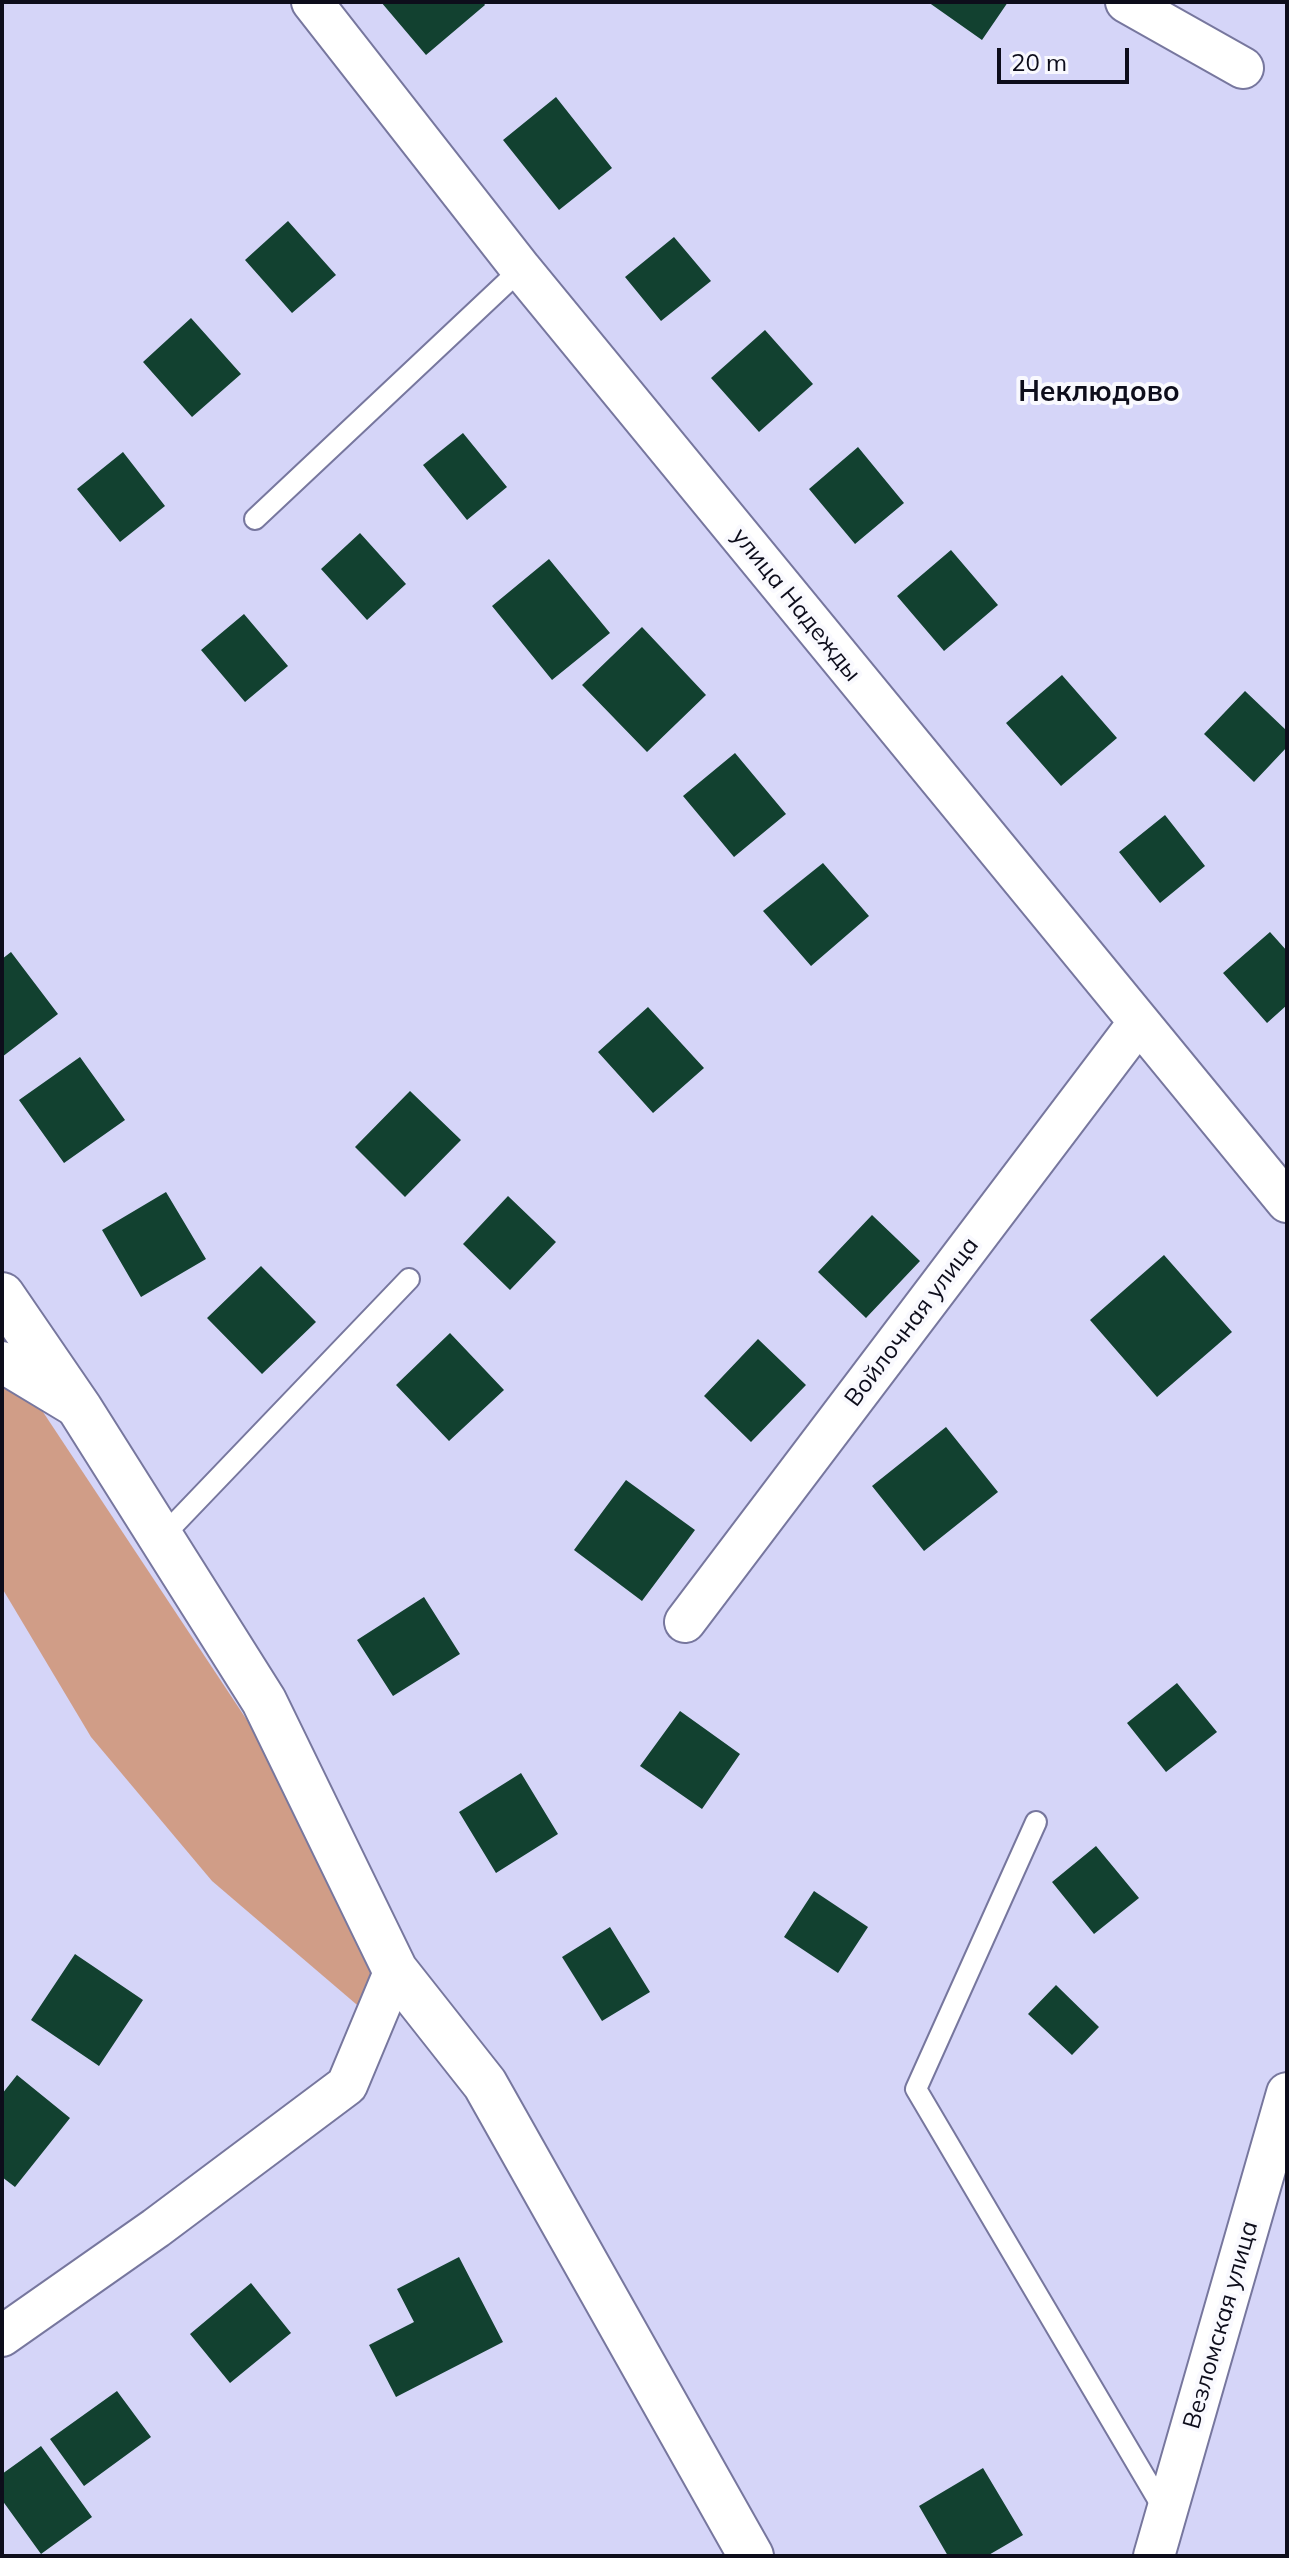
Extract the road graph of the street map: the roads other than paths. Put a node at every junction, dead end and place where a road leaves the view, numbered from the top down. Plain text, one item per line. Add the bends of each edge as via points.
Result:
1 (312, 2) edge
2 (1126, 2) edge
3 (1243, 68) dead end
4 (521, 269) junction
5 (255, 519) dead end
6 (1139, 1022) junction
7 (1287, 1202) edge
8 (409, 1279) dead end
9 (2, 1295) edge
10 (2, 1362) edge
11 (80, 1409) junction
12 (161, 1538) junction
13 (685, 1622) dead end
14 (1036, 1822) dead end
15 (395, 1970) junction
16 (1287, 2093) edge
17 (2, 2336) edge
18 (1166, 2513) junction
19 (751, 2556) edge
20 (1154, 2556) edge

1 - 4 street, улица Надежды
2 - 3 street
4 - 5 lane
4 - 6 street, улица Надежды
6 - 7 street, улица Надежды
6 - 13 street, Войлочная улица
8 - 12 lane
9 - 11 street
10 - 11 street
11 - 12 street
12 - 15 street via 264,1701
14 - 18 lane via 916,2089
15 - 17 street via 347,2085
15 - 19 street via 485,2084
16 - 18 street, Везломская улица
18 - 20 street, Везломская улица

